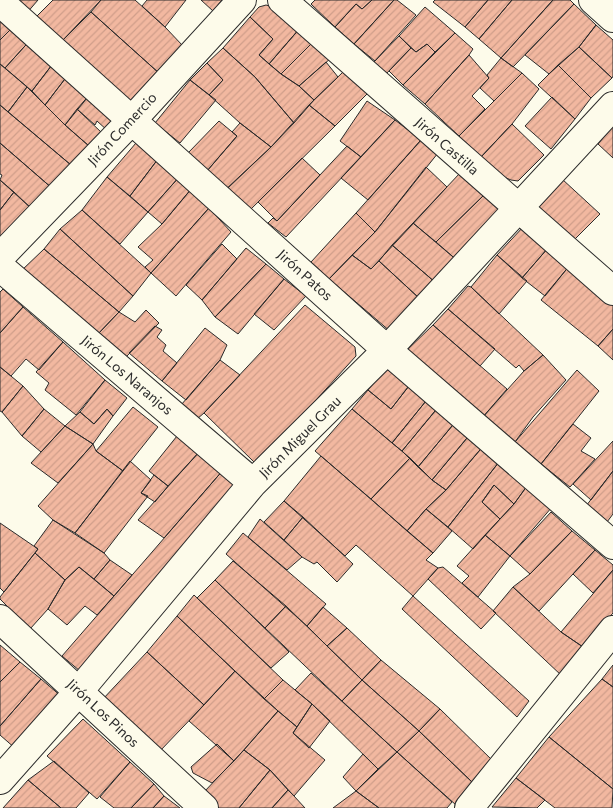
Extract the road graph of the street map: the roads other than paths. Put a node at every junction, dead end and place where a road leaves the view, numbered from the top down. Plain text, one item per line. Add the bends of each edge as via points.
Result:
1 (242, 0) edge
2 (282, 0) edge
3 (593, 0) edge
4 (0, 2) edge
5 (613, 18) edge
6 (613, 106) edge
7 (132, 120) junction
8 (518, 208) junction
9 (0, 257) edge
10 (0, 268) edge
11 (613, 291) edge
12 (387, 350) junction
13 (253, 484) junction
14 (613, 545) edge
15 (0, 619) edge
16 (613, 630) edge
17 (79, 691) junction
18 (0, 780) edge
19 (204, 808) edge
20 (469, 808) edge

1 - 7 street, Jirón Comercio
2 - 8 street, Jirón Castilla
3 - 5 street
4 - 7 street, Jirón Patos
6 - 8 street, Jirón Miguel Grau
7 - 9 street, Jirón Comercio
7 - 12 street, Jirón Patos
8 - 11 street, Jirón Castilla
8 - 12 street, Jirón Miguel Grau
10 - 13 street, Jirón Los Naranjos
12 - 13 street, Jirón Miguel Grau
12 - 14 street, Jirón Patos
13 - 17 street, Jirón Miguel Grau
15 - 17 street, Jirón Los Pinos
16 - 20 street
17 - 18 street, Jirón Miguel Grau
17 - 19 street, Jirón Los Pinos

